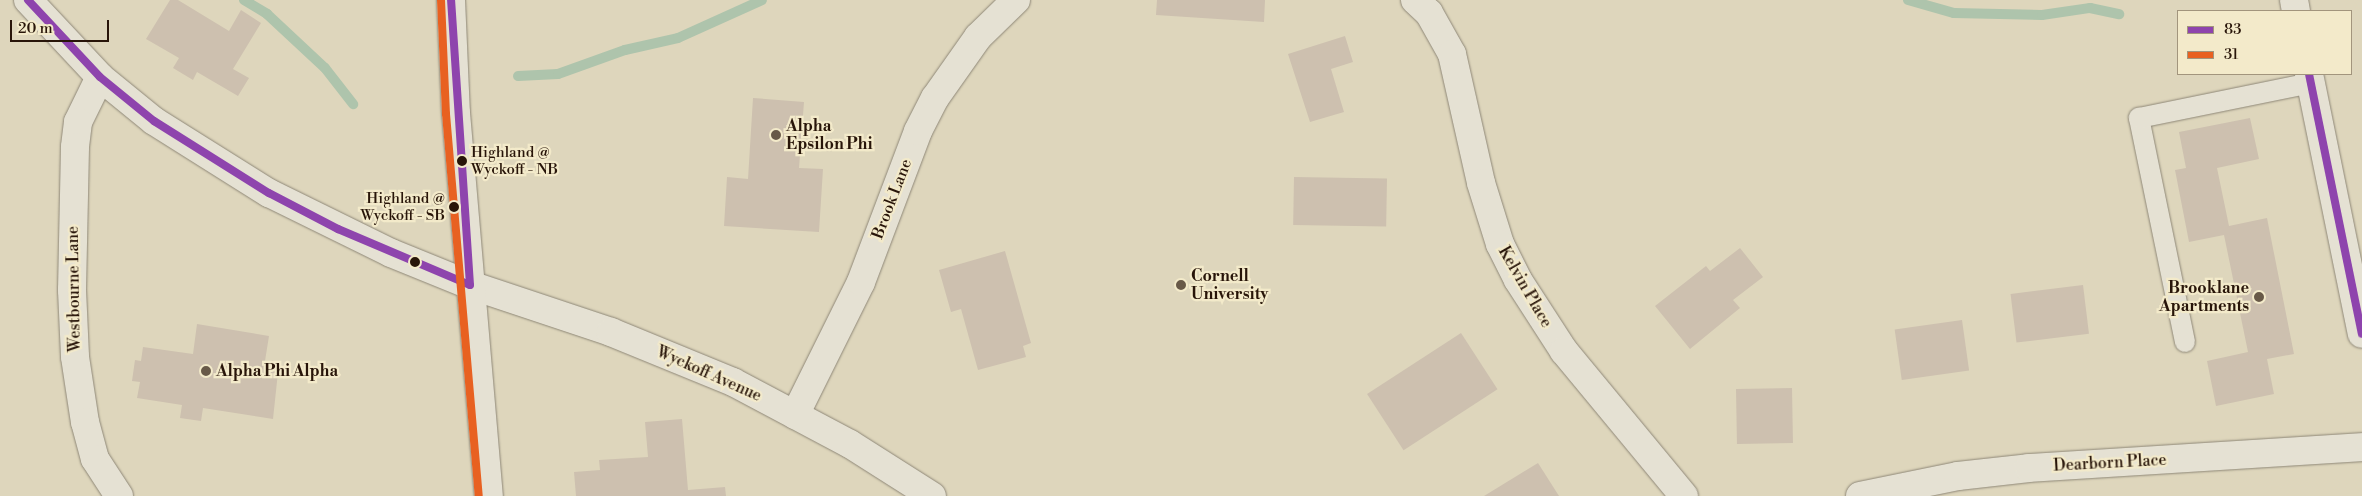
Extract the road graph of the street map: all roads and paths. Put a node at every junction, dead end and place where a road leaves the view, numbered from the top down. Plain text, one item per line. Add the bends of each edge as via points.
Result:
1 (28, 0) edge
2 (451, 0) edge
3 (1016, 0) edge
4 (1422, 6) edge
5 (100, 77) junction
6 (2310, 78) edge
7 (470, 285) junction
8 (2362, 334) edge
9 (2185, 342) dead end
10 (794, 415) junction
11 (2362, 447) edge
12 (119, 496) edge
13 (489, 496) edge
14 (932, 496) edge
15 (1684, 496) edge
16 (1860, 496) edge

1 - 5 street
2 - 7 street
3 - 10 street, Brook Lane via 978,37 935,98 918,131 861,282
4 - 15 street, Kelvin Place via 1452,54 1481,183 1500,244 1518,280 1564,351
5 - 7 street, Wyckoff Avenue via 154,121 242,176 338,229
5 - 12 street, Westbourne Lane via 78,122 72,290 76,357 85,422 95,460
6 - 8 street
6 - 9 lane via 2139,118
7 - 10 street, Wyckoff Avenue via 611,332 733,382
7 - 13 street
10 - 14 street, Wyckoff Avenue via 850,444
11 - 16 street, Dearborn Place via 2029,468 1958,476

